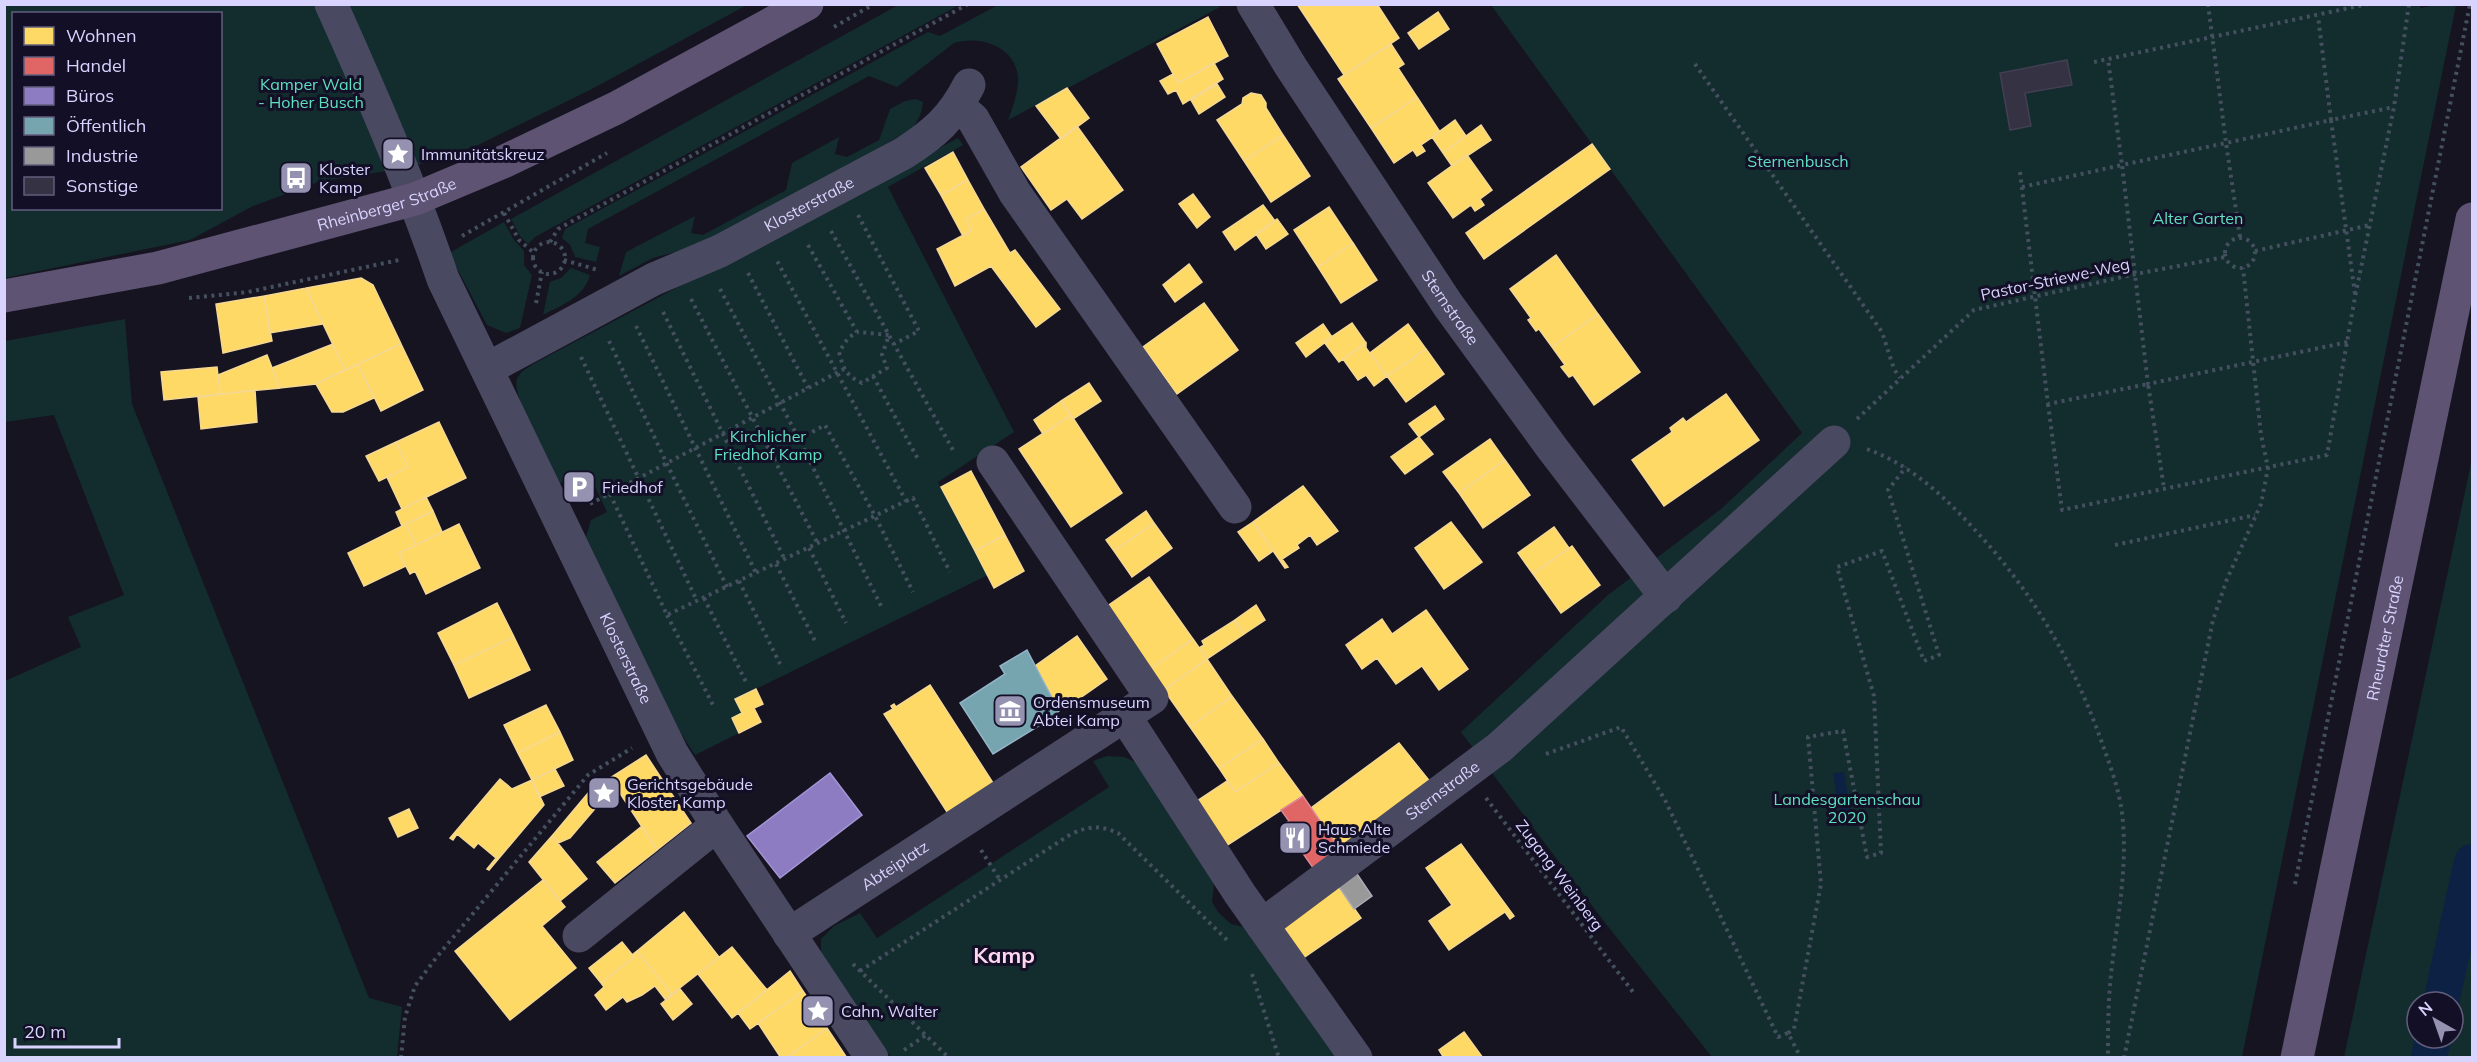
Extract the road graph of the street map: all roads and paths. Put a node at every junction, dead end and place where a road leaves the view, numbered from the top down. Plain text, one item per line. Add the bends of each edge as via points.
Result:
1 (331, 4) edge
2 (807, 4) edge
3 (968, 4) edge
4 (1253, 4) edge
5 (2208, 4) edge
6 (2368, 4) edge
7 (2409, 4) edge
8 (2470, 4) edge
9 (2318, 16) junction
10 (2212, 37) junction
11 (2108, 59) junction
12 (2094, 62) dead end
13 (1695, 64) dead end
14 (2394, 106) junction
15 (2331, 120) junction
16 (2226, 143) junction
17 (2122, 165) junction
18 (2020, 172) dead end
19 (2022, 187) junction
20 (415, 199) junction
21 (504, 213) dead end
22 (857, 214) dead end
23 (2472, 219) edge
24 (2370, 225) junction
25 (831, 231) dead end
26 (2346, 231) junction
27 (2240, 237) junction
28 (550, 243) junction
29 (808, 245) dead end
30 (432, 249) junction
31 (2255, 251) junction
32 (772, 252) dead end
33 (534, 253) junction
34 (2225, 256) junction
35 (564, 260) junction
36 (745, 267) dead end
37 (2243, 268) junction
38 (605, 272) dead end
39 (2136, 274) junction
40 (717, 283) dead end
41 (699, 292) dead end
42 (4, 296) edge
43 (689, 296) junction
44 (2033, 296) junction
45 (2355, 297) junction
46 (184, 298) dead end
47 (680, 301) dead end
48 (671, 306) dead end
49 (662, 311) junction
50 (653, 316) dead end
51 (644, 321) dead end
52 (636, 326) junction
53 (627, 330) dead end
54 (857, 332) junction
55 (618, 335) dead end
56 (889, 335) junction
57 (609, 340) junction
58 (2348, 342) junction
59 (894, 344) junction
60 (600, 346) dead end
61 (590, 351) dead end
62 (2255, 362) junction
63 (487, 369) junction
64 (843, 369) junction
65 (836, 373) junction
66 (873, 376) junction
67 (1900, 378) junction
68 (2148, 384) junction
69 (808, 388) junction
70 (779, 404) junction
71 (2048, 404) junction
72 (752, 418) junction
73 (722, 435) junction
74 (799, 439) junction
75 (1834, 442) junction
76 (695, 449) junction
77 (954, 452) dead end
78 (919, 461) dead end
79 (993, 462) dead end
80 (667, 464) junction
81 (1906, 467) junction
82 (2268, 468) junction
83 (638, 479) junction
84 (2164, 488) junction
85 (610, 494) junction
86 (906, 501) junction
87 (1235, 507) dead end
88 (2256, 514) junction
89 (875, 516) junction
90 (560, 518) junction
91 (845, 531) junction
92 (818, 544) junction
93 (2115, 545) dead end
94 (809, 548) junction
95 (785, 560) junction
96 (777, 564) junction
97 (950, 572) dead end
98 (756, 573) junction
99 (739, 581) junction
100 (727, 587) junction
101 (913, 592) dead end
102 (1666, 597) junction
103 (704, 598) junction
104 (697, 601) junction
105 (882, 608) dead end
106 (667, 615) junction
107 (846, 623) dead end
108 (815, 640) dead end
109 (780, 664) dead end
110 (746, 682) dead end
111 (714, 707) dead end
112 (1124, 715) junction
113 (661, 730) junction
114 (1542, 755) dead end
115 (1468, 773) junction
116 (717, 825) junction
117 (2293, 894) dead end
118 (1262, 925) junction
119 (789, 934) junction
120 (579, 936) dead end
121 (1234, 946) dead end
122 (1249, 968) dead end
123 (1633, 992) dead end
124 (1788, 1032) junction
125 (926, 1035) junction
126 (886, 1055) edge
127 (400, 1058) edge
128 (949, 1058) edge
129 (1279, 1058) edge
130 (1356, 1058) edge
131 (1801, 1058) edge
132 (2108, 1058) edge
133 (2124, 1058) edge
134 (2297, 1058) edge

1 - 20 street, Klosterstraße
2 - 20 main road, Rheinberger Straße via 606,113
3 - 28 path via 567,224
4 - 102 street, Sternstraße via 1448,305
5 - 10 path
6 - 9 path
7 - 14 path
8 - 117 path
9 - 10 path
9 - 15 path
10 - 11 path
10 - 16 path
11 - 12 path
11 - 17 path
13 - 67 path via 1882,332
14 - 15 path
14 - 24 path
15 - 16 path
15 - 26 path
16 - 17 path
16 - 27 path
17 - 19 path
17 - 39 path
18 - 19 path
19 - 44 path
20 - 30 street, Klosterstraße
20 - 42 main road, Rheinberger Straße via 158,268
21 - 33 path via 519,240
22 - 59 path via 919,331
23 - 134 main road, Rheurdter Straße
24 - 26 path
24 - 45 path
25 - 56 path
26 - 31 path
26 - 45 path
27 - 31 path via 2248,239
27 - 34 path via 2227,243
28 - 33 path via 538,246
28 - 35 path via 560,246
29 - 54 path
30 - 46 path via 400,260 248,292
30 - 63 street, Klosterstraße
31 - 37 path via 2253,261
32 - 65 path
33 - 35 path via 533,262 538,270 548,274 561,267
34 - 37 path via 2231,265
34 - 39 path, Pastor-Striewe-Weg
35 - 38 path
36 - 69 path
37 - 62 path
39 - 44 path, Pastor-Striewe-Weg
39 - 68 path
40 - 70 path
41 - 43 path
43 - 47 path
43 - 72 path
44 - 67 path, Pastor-Striewe-Weg via 1974,309
44 - 71 path
45 - 58 path
48 - 49 path
49 - 50 path
49 - 73 path
51 - 52 path
52 - 53 path
52 - 76 path
54 - 56 path
54 - 64 path via 839,352
55 - 57 path
56 - 59 path
56 - 66 path via 882,355 887,368
57 - 60 path
57 - 80 path
58 - 62 path
58 - 82 path via 2327,455
59 - 77 path
61 - 83 path via 581,357
62 - 68 path
62 - 82 path
63 - 87 street, Klosterstraße via 654,279 720,251 904,153 946,121 964,95 973,119 1026,209
63 - 90 street, Klosterstraße
64 - 65 path
64 - 66 path via 850,378 862,383
65 - 69 path
65 - 86 path
66 - 78 path
67 - 75 path, Pastor-Striewe-Weg
68 - 71 path
68 - 84 path
69 - 70 path
70 - 72 path
70 - 74 path
71 - 84 path via 2062,510
72 - 73 path
72 - 92 path
73 - 76 path
73 - 95 path
74 - 89 path via 825,425
74 - 91 path
75 - 81 path via 1879,454
75 - 102 street, Sternstraße
76 - 80 path
76 - 98 path
79 - 112 street, Abteiplatz via 1152,698
80 - 83 path
80 - 100 path
81 - 124 path via 1888,490 1939,655 1924,661 1882,551 1837,567 1874,696 1881,853 1867,857 1843,731 1808,737 1821,884 1794,1029
81 - 132 path via 1945,498 1986,541 2045,619 2074,672 2114,775 2122,812 2124,853 2110,984
82 - 84 path
82 - 88 path
83 - 85 path
83 - 104 path
85 - 90 path
85 - 106 path
86 - 89 path
86 - 97 path via 913,498
88 - 93 path
88 - 133 path via 2213,620
89 - 91 path
89 - 101 path
90 - 113 street, Klosterstraße
91 - 92 path
91 - 105 path
92 - 94 path
94 - 95 path
94 - 107 path
95 - 96 path
96 - 98 path
96 - 108 path
98 - 99 path
99 - 100 path
99 - 109 path
100 - 103 path
102 - 115 street, Sternstraße
103 - 104 path
103 - 110 path
104 - 106 path
106 - 111 path
112 - 118 street
112 - 119 street, Abteiplatz
113 - 116 street, Klosterstraße
113 - 127 path via 588,775 436,958 415,986 405,1017
114 - 124 path via 1621,727 1665,800 1778,1037
115 - 118 street, Sternstraße
115 - 123 path, Zugang Weinberg
116 - 119 street, Klosterstraße
116 - 120 street
118 - 130 street
119 - 126 street
121 - 125 path via 1118,833 1103,827 1087,827 860,971
122 - 129 path
124 - 131 path
125 - 126 path
125 - 128 path

